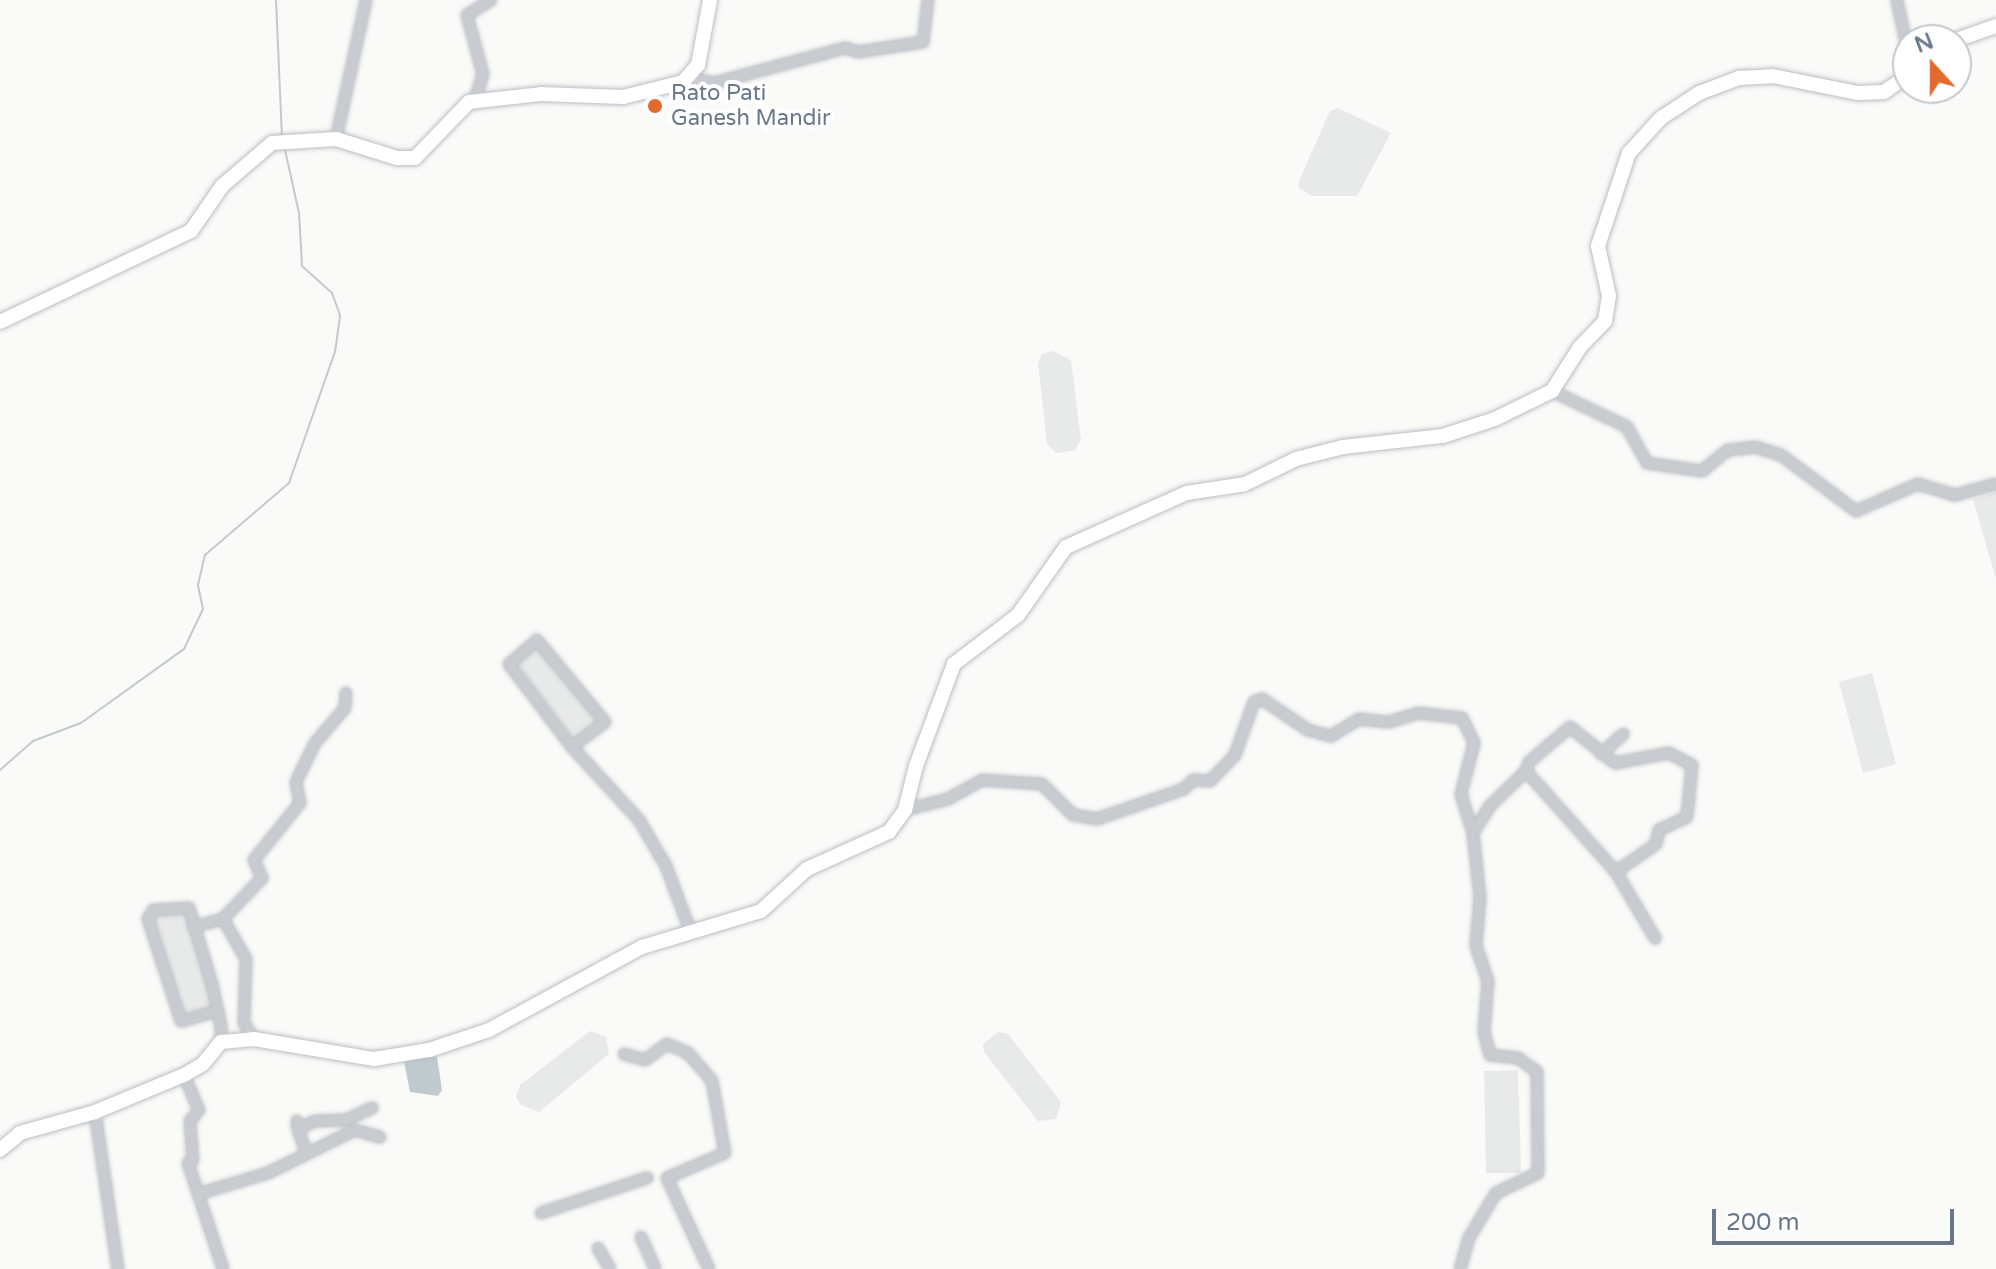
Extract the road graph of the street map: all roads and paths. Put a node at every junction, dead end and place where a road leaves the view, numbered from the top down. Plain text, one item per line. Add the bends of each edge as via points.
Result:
1 (366, 0) edge
2 (491, 0) edge
3 (710, 0) edge
4 (928, 0) edge
5 (1897, 0) edge
6 (1902, 24) edge
7 (1996, 26) edge
8 (1972, 34) edge
9 (690, 78) junction
10 (1892, 86) edge
11 (475, 100) junction
12 (336, 139) junction
13 (0, 322) edge
14 (1552, 391) junction
15 (1996, 484) edge
16 (346, 693) dead end
17 (1623, 734) dead end
18 (572, 747) junction
19 (1601, 754) junction
20 (1526, 771) junction
21 (905, 810) junction
22 (1473, 833) junction
23 (1616, 872) junction
24 (223, 919) junction
25 (193, 927) junction
26 (691, 933) junction
27 (1655, 938) dead end
28 (217, 1011) junction
29 (254, 1039) junction
30 (221, 1042) junction
31 (624, 1054) dead end
32 (184, 1075) junction
33 (372, 1108) dead end
34 (95, 1112) junction
35 (380, 1137) dead end
36 (0, 1150) edge
37 (306, 1152) junction
38 (647, 1178) dead end
39 (198, 1194) junction
40 (541, 1213) dead end
41 (641, 1237) dead end
42 (598, 1248) dead end
43 (118, 1269) edge
44 (223, 1269) edge
45 (610, 1269) edge
46 (655, 1269) edge
47 (709, 1269) edge
48 (1460, 1269) edge

1 - 12 street
2 - 11 street via 467,15 483,74
3 - 9 main road via 698,65
4 - 9 street via 923,42 858,52 845,48 714,83
5 - 6 street
7 - 8 main road
9 - 11 main road via 623,97 541,94
10 - 14 main road via 1884,92 1858,93 1773,76 1739,78 1699,93 1661,118 1629,153 1598,246 1609,296 1605,321
11 - 12 main road via 415,158 397,158
12 - 13 main road via 272,143 222,186 191,231
14 - 15 street via 1627,427 1647,463 1702,471 1728,450 1755,447 1781,455 1856,511 1918,484 1955,495
14 - 21 main road via 1495,419 1443,436 1343,447 1296,459 1245,484 1187,493 1066,547 1018,615 954,664
16 - 24 street via 345,708 315,743 296,782 300,803 254,860 262,878
17 - 19 street
18 - 18 street via 509,664 537,640 605,722
18 - 26 street via 639,820 666,866
19 - 20 street via 1570,727 1529,762
19 - 23 street via 1615,763 1669,753 1692,765 1687,817 1659,830 1656,844
20 - 22 street via 1490,806
20 - 23 street
21 - 22 street via 948,799 982,780 1042,784 1073,815 1097,819 1184,789 1193,780 1210,781 1235,755 1254,702 1262,699 1308,730 1331,736 1359,719 1389,722 1418,713 1462,718 1474,743 1461,794
21 - 26 main road via 889,832 807,869 761,911
22 - 48 street via 1481,916 1476,946 1488,980 1484,1032 1490,1055 1518,1058 1537,1072 1538,1173 1496,1193 1469,1238
23 - 27 street
24 - 25 street
24 - 29 street via 246,959 244,1023
25 - 28 street
25 - 28 street via 189,908 181,905 153,910 148,919 181,1021
26 - 29 main road via 642,947 489,1030 429,1050 374,1059
28 - 30 street
29 - 30 main road
30 - 32 main road via 203,1064
31 - 47 street via 645,1060 667,1044 688,1053 712,1081 725,1153 667,1178
32 - 34 main road
32 - 39 street via 199,1110 190,1121 193,1160 188,1163
33 - 37 street via 346,1120 298,1125
34 - 36 main road via 20,1133
34 - 43 street
35 - 37 street via 355,1130
37 - 39 street via 268,1173
38 - 40 street
39 - 44 street
41 - 46 street
42 - 45 street

